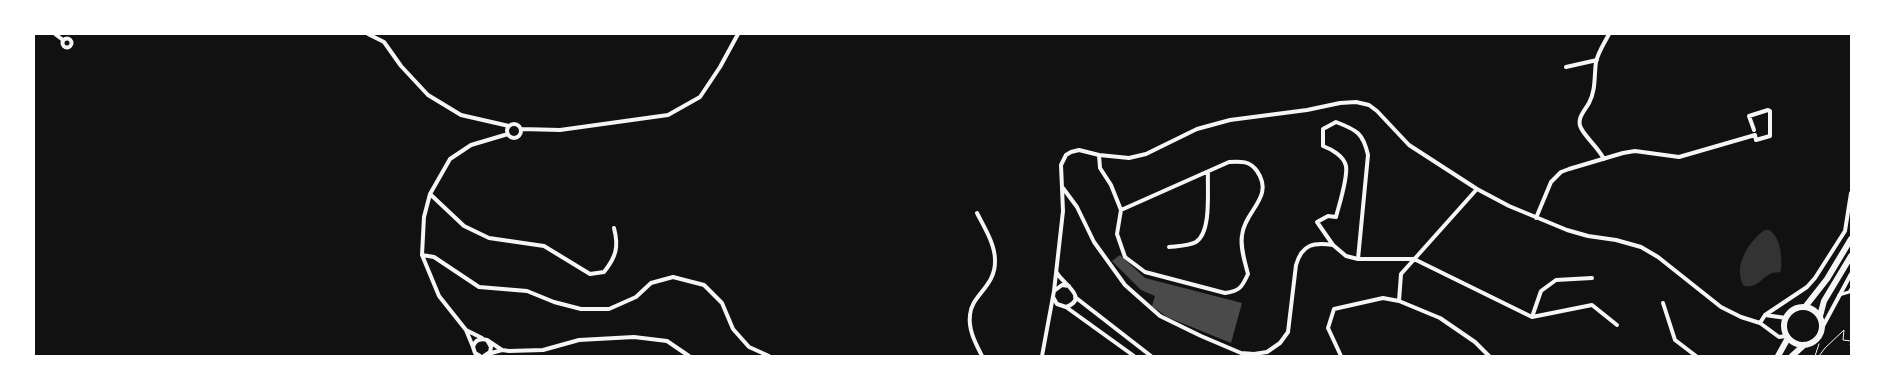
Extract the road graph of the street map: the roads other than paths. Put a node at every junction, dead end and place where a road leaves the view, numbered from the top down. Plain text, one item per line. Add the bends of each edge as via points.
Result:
1 (56, 34) edge
2 (368, 34) edge
3 (738, 34) edge
4 (1609, 34) edge
5 (63, 40) dead end
6 (1597, 60) junction
7 (1566, 67) dead end
8 (509, 126) junction
9 (521, 130) junction
10 (1754, 130) dead end
11 (508, 134) junction
12 (1099, 156) junction
13 (1604, 159) junction
14 (1208, 172) junction
15 (1063, 188) junction
16 (1477, 189) junction
17 (1851, 193) edge
18 (430, 194) junction
19 (1121, 210) junction
20 (977, 213) dead end
21 (1536, 218) junction
22 (614, 228) dead end
23 (1851, 239) edge
24 (1333, 245) junction
25 (1169, 247) dead end
26 (422, 255) junction
27 (1851, 256) edge
28 (1358, 259) junction
29 (1414, 259) junction
30 (1056, 270) junction
31 (1851, 274) edge
32 (1592, 278) dead end
33 (1069, 286) junction
34 (1851, 290) edge
35 (1054, 293) junction
36 (1838, 296) junction
37 (1075, 297) junction
38 (1399, 301) junction
39 (1663, 303) dead end
40 (1059, 306) junction
41 (1066, 307) junction
42 (1805, 307) junction
43 (1765, 315) junction
44 (1049, 316) junction
45 (1820, 316) junction
46 (1532, 317) junction
47 (1786, 318) junction
48 (1760, 323) junction
49 (1617, 325) dead end
50 (1823, 326) junction
51 (466, 330) junction
52 (1787, 336) junction
53 (486, 339) junction
54 (1804, 346) junction
55 (473, 347) junction
56 (502, 350) junction
57 (482, 356) edge
58 (689, 356) edge
59 (769, 356) edge
60 (982, 356) edge
61 (1042, 356) edge
62 (1134, 356) edge
63 (1151, 356) edge
64 (1341, 356) edge
65 (1489, 356) edge
66 (1696, 356) edge
67 (1778, 356) edge
68 (1792, 356) edge

1 - 5 street
2 - 8 street via 384,42 400,66 428,95 461,115
3 - 9 street via 700,97 668,116 560,130
4 - 6 street
6 - 7 street
6 - 13 street via 1590,102 1579,122
8 - 9 street via 516,124
8 - 11 street
9 - 11 street via 517,137 512,138
10 - 13 street via 1749,116 1770,111 1770,136 1756,140 1755,135 1679,157 1635,151
11 - 18 street via 471,144 450,159
12 - 15 street via 1079,150 1066,155 1061,165
12 - 16 street via 1116,158 1146,154 1197,129 1230,120 1356,102 1378,111 1409,146
12 - 19 street via 1100,168
13 - 21 street via 1568,169 1556,176
14 - 19 street
14 - 19 street via 1229,162 1242,162 1253,165 1264,186 1262,197 1245,220 1241,236 1248,274 1242,286 1234,292 1225,293 1146,272 1125,257 1117,234
14 - 25 street via 1203,235 1196,242
15 - 24 street via 1077,207 1094,242 1125,285 1160,316 1241,353 1267,352 1280,343 1288,332 1299,255 1309,246 1320,243
15 - 30 street
16 - 21 street
16 - 29 street
17 - 43 street via 1845,231 1816,278
18 - 22 street via 464,226 490,238 544,246 590,274 604,272 614,260 617,239
18 - 26 street via 424,217
20 - 60 street via 995,258 990,282 970,314 972,334
21 - 48 street via 1588,236 1641,247 1721,307
23 - 42 main road
24 - 28 street via 1346,256
24 - 28 street via 1317,222 1328,216 1336,217 1343,192 1346,166 1342,157 1323,146 1323,129 1336,122 1355,130 1365,140 1368,155
26 - 51 street via 439,296
26 - 59 street via 434,257 479,287 527,291 581,310 609,309 636,297 651,283 673,277 704,285 722,303 733,330 749,347
27 - 45 main road via 1824,301
28 - 29 street
29 - 38 street via 1401,274
29 - 46 street
30 - 33 street
30 - 35 street
31 - 36 street
32 - 46 street via 1556,280 1541,291
33 - 35 street via 1059,286
33 - 37 street
34 - 36 street
35 - 40 street
35 - 44 street
36 - 50 street
37 - 41 street
37 - 63 street
38 - 64 street via 1382,298 1334,309 1328,328
38 - 65 street via 1440,318
39 - 66 street via 1675,340
40 - 41 street
40 - 44 street
41 - 62 street
42 - 45 main road
42 - 47 main road via 1796,308
43 - 47 street
43 - 48 street
44 - 61 street
45 - 50 main road
46 - 49 street via 1592,305
47 - 52 main road
48 - 52 street via 1779,337
50 - 54 main road via 1815,341
51 - 53 street
51 - 55 street
52 - 54 main road
52 - 67 main road
53 - 55 street via 478,340
53 - 56 street
53 - 57 street via 491,347
54 - 68 main road
55 - 57 street
56 - 57 street
56 - 58 street via 543,350 579,340 634,337 667,341

